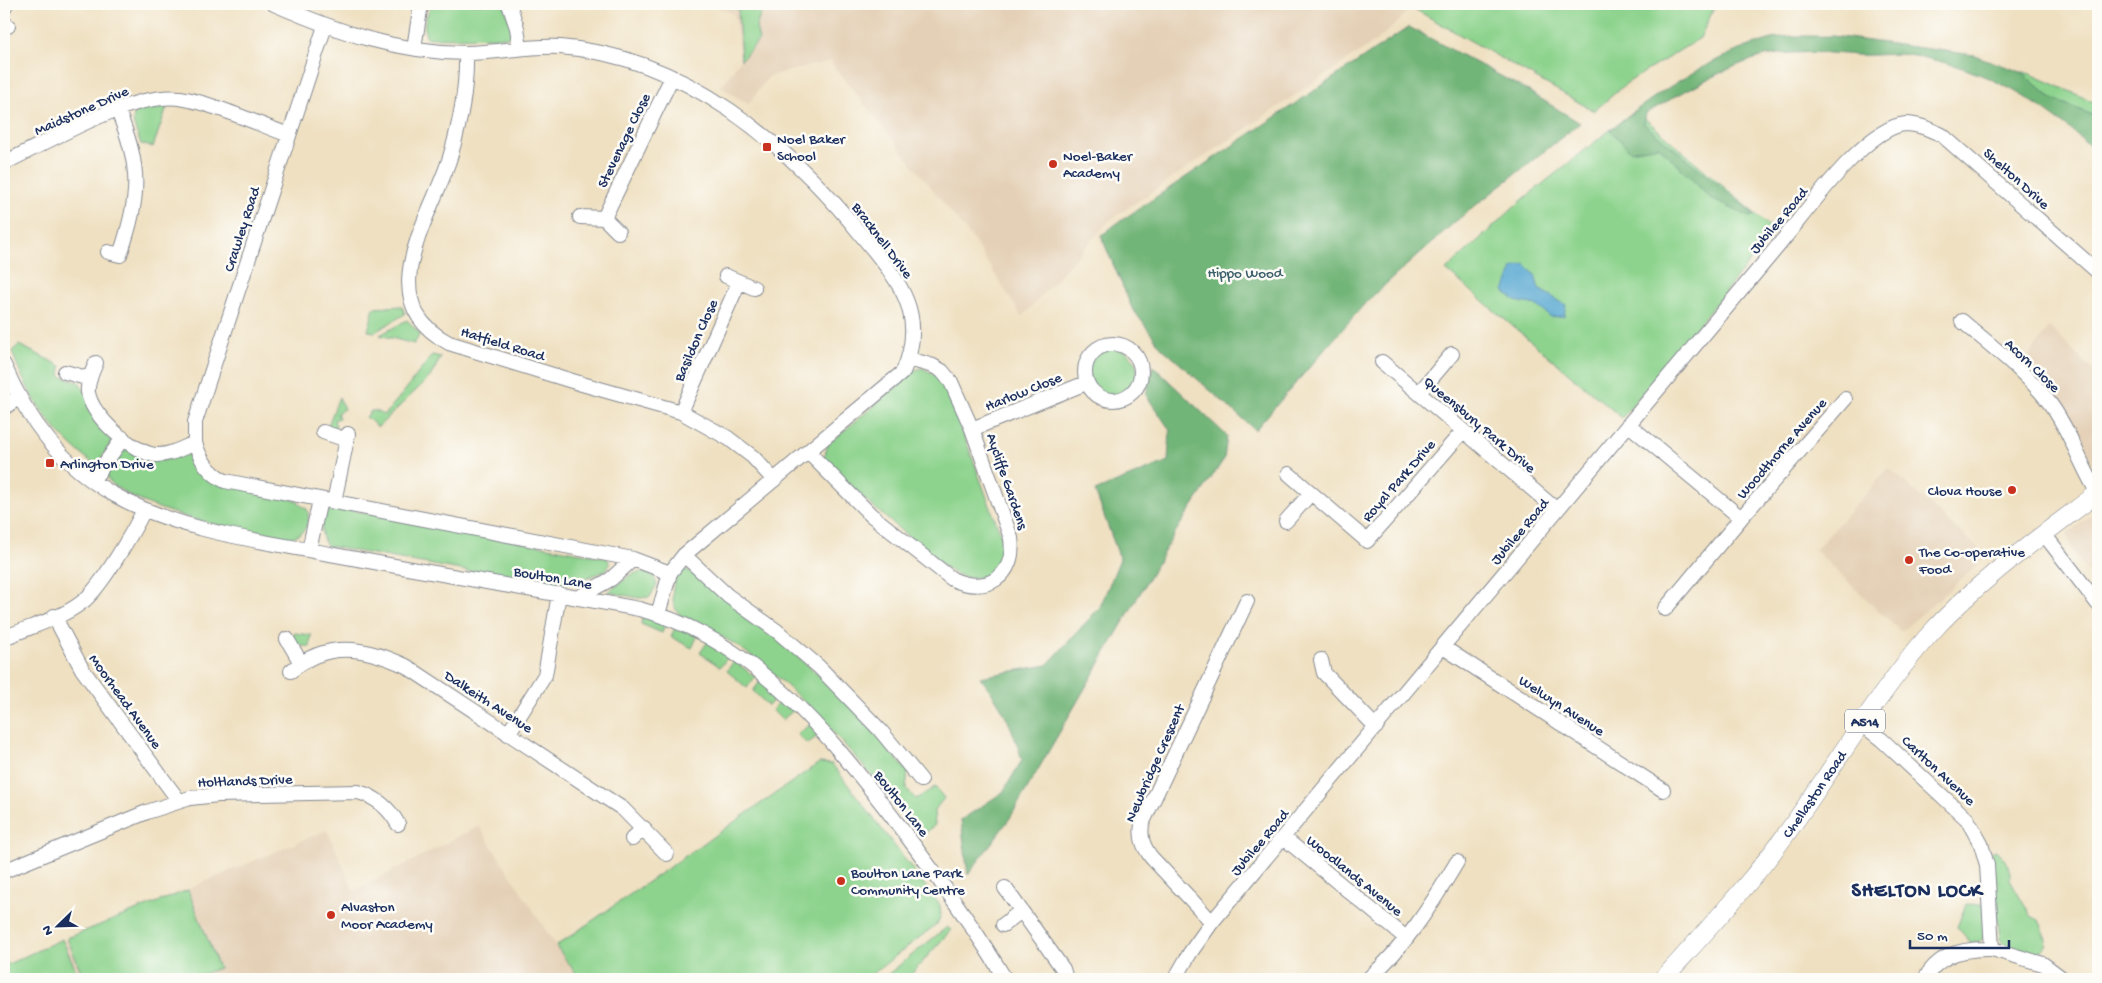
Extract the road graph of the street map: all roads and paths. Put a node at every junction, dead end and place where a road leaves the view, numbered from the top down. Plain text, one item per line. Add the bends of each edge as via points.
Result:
1 (6, 4) edge
2 (274, 4) edge
3 (421, 4) edge
4 (509, 4) edge
5 (4, 8) edge
6 (325, 26) junction
7 (414, 48) junction
8 (520, 48) junction
9 (466, 53) junction
10 (672, 77) junction
11 (117, 109) junction
12 (1906, 124) joint
13 (289, 135) junction
14 (4, 163) edge
15 (580, 217) dead end
16 (604, 218) junction
17 (618, 232) dead end
18 (108, 252) dead end
19 (2098, 272) edge
20 (726, 276) dead end
21 (739, 282) junction
22 (754, 288) dead end
23 (1962, 321) dead end
24 (1452, 354) dead end
25 (909, 359) junction
26 (1382, 362) dead end
27 (96, 363) dead end
28 (4, 365) edge
29 (65, 372) dead end
30 (90, 379) junction
31 (1086, 383) junction
32 (1419, 393) junction
33 (19, 397) junction
34 (1845, 399) dead end
35 (4, 408) edge
36 (681, 412) junction
37 (1629, 425) junction
38 (972, 429) junction
39 (1463, 431) junction
40 (323, 432) dead end
41 (123, 438) junction
42 (195, 443) junction
43 (808, 452) junction
44 (1289, 474) dead end
45 (93, 480) junction
46 (774, 480) junction
47 (1311, 493) junction
48 (2098, 493) edge
49 (327, 501) junction
50 (144, 510) junction
51 (1557, 510) junction
52 (1741, 518) junction
53 (1286, 521) dead end
54 (2044, 534) junction
55 (309, 550) junction
56 (684, 555) junction
57 (633, 559) junction
58 (670, 574) junction
59 (559, 594) junction
60 (577, 598) junction
61 (1247, 602) dead end
62 (2098, 604) edge
63 (1665, 610) dead end
64 (658, 614) junction
65 (54, 616) junction
66 (4, 638) edge
67 (286, 639) dead end
68 (1443, 647) junction
69 (1321, 660) dead end
70 (1863, 725) junction
71 (1376, 727) junction
72 (508, 734) junction
73 (921, 780) dead end
74 (1663, 790) dead end
75 (179, 801) junction
76 (398, 824) dead end
77 (644, 828) junction
78 (1284, 838) junction
79 (632, 839) dead end
80 (667, 854) dead end
81 (1457, 862) dead end
82 (4, 871) edge
83 (1005, 888) dead end
84 (1021, 911) junction
85 (1212, 922) junction
86 (1003, 925) dead end
87 (1406, 938) junction
88 (1992, 948) junction
89 (1004, 979) edge
90 (1066, 979) edge
91 (1175, 979) edge
92 (1368, 979) edge
93 (1663, 979) edge
94 (1925, 979) edge
95 (2063, 979) edge

1 - 5 street
2 - 6 street, Bracknell Drive
3 - 7 street
4 - 8 street
6 - 7 street, Bracknell Drive via 371,41
6 - 13 street, Crawley Road
7 - 9 street, Bracknell Drive
8 - 9 street, Bracknell Drive
8 - 10 street, Bracknell Drive via 560,47 609,54
9 - 36 street, Hatfield Road via 467,68 451,155 414,248 408,274 410,296 416,311 430,329 449,343
10 - 16 street, Stevenage Close
10 - 25 street, Bracknell Drive via 721,104 763,135 795,164 881,258 909,306 914,328
11 - 13 street, Maidstone Drive via 146,100 184,99
11 - 14 street, Maidstone Drive
11 - 18 street via 134,156 136,194 132,220 120,255
12 - 19 street, Shelton Drive via 1929,129 1952,143
12 - 37 street, Jubilee Road via 1878,134 1855,154
13 - 42 street, Crawley Road via 195,422
15 - 16 street
16 - 17 street
20 - 21 street
21 - 22 street
21 - 36 street, Basildon Close
23 - 48 street, Acorn Close via 2042,392
24 - 32 street
25 - 38 street, Aycliffe Gardens via 933,366 947,376
25 - 43 street, Bracknell Drive via 897,378
26 - 32 street, Queensbury Park Drive
27 - 30 street
28 - 33 street, Boulton Lane
29 - 30 street
30 - 41 street via 88,394 94,409
31 - 31 street, Harlow Close via 1100,397 1112,400 1125,397 1139,385 1142,372 1138,357 1128,347 1114,343 1101,346 1088,360 1084,376
31 - 38 street, Harlow Close
32 - 39 street, Queensbury Park Drive
33 - 35 street
33 - 45 street, Boulton Lane via 56,450
34 - 52 street, Woodthorne Avenue
36 - 46 street, Hatfield Road via 728,438 753,457
37 - 51 street, Jubilee Road
37 - 52 street, Woodthorne Avenue
38 - 43 street, Aycliffe Gardens via 1006,520 1012,548 1005,571 996,580 982,586 969,586 952,579 896,537 843,490
39 - 47 street, Royal Park Drive via 1367,541
39 - 51 street, Queensbury Park Drive
40 - 49 street via 348,437
41 - 42 street via 153,455 168,454
41 - 45 street
42 - 49 street via 210,472 225,482
43 - 46 street, Bracknell Drive
44 - 47 street, Royal Park Drive
45 - 50 street, Boulton Lane
46 - 56 street, Bracknell Drive
47 - 53 street
48 - 54 main road, Chellaston Road / A514
49 - 55 street
49 - 57 street
50 - 55 street, Boulton Lane via 206,530
50 - 65 street via 121,550 85,600
51 - 68 street, Jubilee Road
52 - 63 street, Woodthorne Avenue
54 - 62 street
54 - 70 main road, Chellaston Road / A514 via 1954,609 1934,630 1889,686
55 - 59 street, Boulton Lane
56 - 58 street, Bracknell Drive
56 - 73 street, Boulton Lane via 728,596 777,631 819,667 880,730
57 - 58 street
57 - 60 street via 611,580
58 - 64 street, Bracknell Drive
59 - 60 street, Boulton Lane
59 - 72 street via 545,675
60 - 64 street, Boulton Lane
61 - 85 street, Newbridge Crescent via 1142,824 1143,846
64 - 89 street, Boulton Lane via 707,635 745,661 782,691 828,736 914,845
65 - 66 street
65 - 75 street, Moorhead Avenue via 82,669
67 - 72 street, Dalkeith Avenue via 296,667 324,651 344,649 393,660
68 - 71 street, Jubilee Road
68 - 74 street, Welwyn Avenue
69 - 71 street via 1324,673
70 - 88 street, Carlton Avenue via 1967,819 1981,844 1987,865
70 - 93 main road, Chellaston Road / A514 via 1759,869
71 - 78 street, Jubilee Road
72 - 77 street, Dalkeith Avenue via 627,812
75 - 76 street, Holtlands Drive via 218,795 358,792 385,806
75 - 82 street, Holtlands Drive
77 - 79 street
77 - 80 street, Dalkeith Avenue
78 - 85 street, Jubilee Road
78 - 87 street, Woodlands Avenue
81 - 87 street, Woodlands Avenue via 1437,897
83 - 84 street
84 - 86 street
84 - 90 street via 1063,969
85 - 91 street, Jubilee Road
87 - 92 street, Woodlands Avenue
88 - 94 street via 1975,948 1946,957
88 - 95 street via 2043,964

